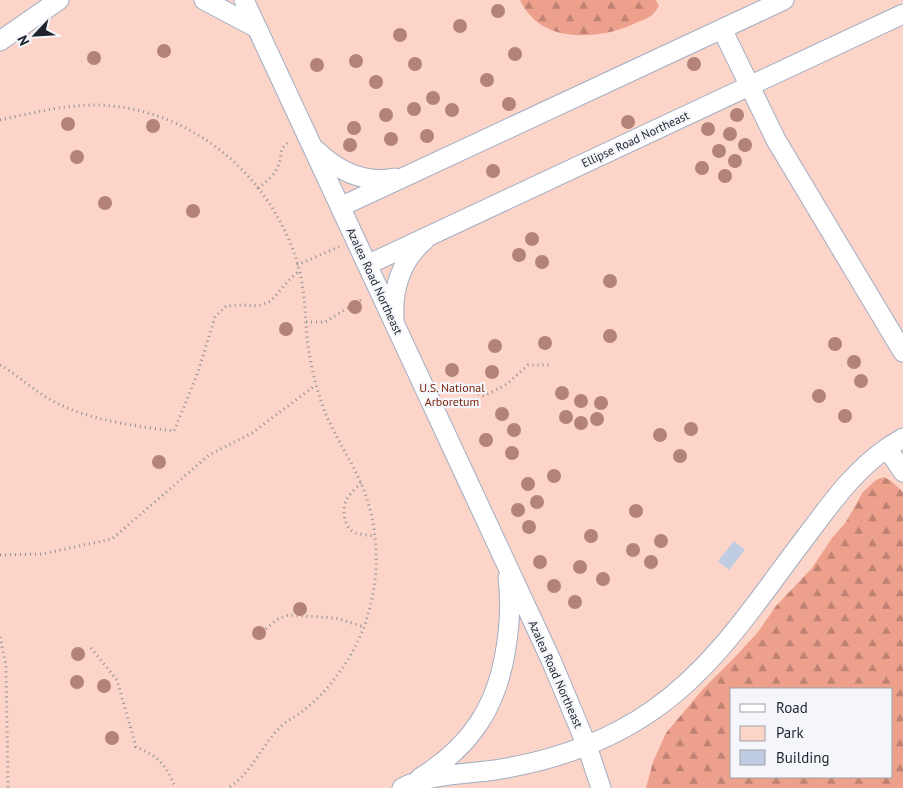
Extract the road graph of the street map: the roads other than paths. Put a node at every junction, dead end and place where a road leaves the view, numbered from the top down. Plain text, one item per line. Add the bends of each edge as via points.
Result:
1 (59, 0) edge
2 (204, 0) edge
3 (244, 0) edge
4 (784, 0) edge
5 (903, 14) edge
6 (257, 28) junction
7 (722, 29) junction
8 (0, 41) edge
9 (749, 86) junction
10 (308, 139) junction
11 (409, 175) junction
12 (340, 207) junction
13 (433, 234) junction
14 (367, 265) junction
15 (394, 323) junction
16 (903, 352) edge
17 (895, 443) edge
18 (903, 472) edge
19 (506, 562) junction
20 (587, 746) junction
21 (406, 786) edge
22 (601, 788) edge

1 - 8 street
2 - 6 street
3 - 6 street, Azalea Road Northeast
4 - 7 street
5 - 9 street, Ellipse Road Northeast
6 - 10 street, Azalea Road Northeast
7 - 9 street
7 - 11 street
9 - 13 street, Ellipse Road Northeast
9 - 16 street via 776,140
10 - 11 street via 338,168 353,175 390,179
10 - 12 street, Azalea Road Northeast
11 - 12 street
12 - 14 street, Azalea Road Northeast
13 - 14 street, Ellipse Road Northeast
13 - 15 street via 407,260 393,306
14 - 15 street, Azalea Road Northeast
15 - 19 street, Azalea Road Northeast
17 - 18 street
17 - 20 street via 858,471 836,496 728,639 693,677 643,717
19 - 20 street, Azalea Road Northeast
19 - 21 street, Azalea Road Northeast via 510,623 498,685 490,707 461,746 438,766
20 - 21 street via 516,766
20 - 22 street, Azalea Road Northeast

